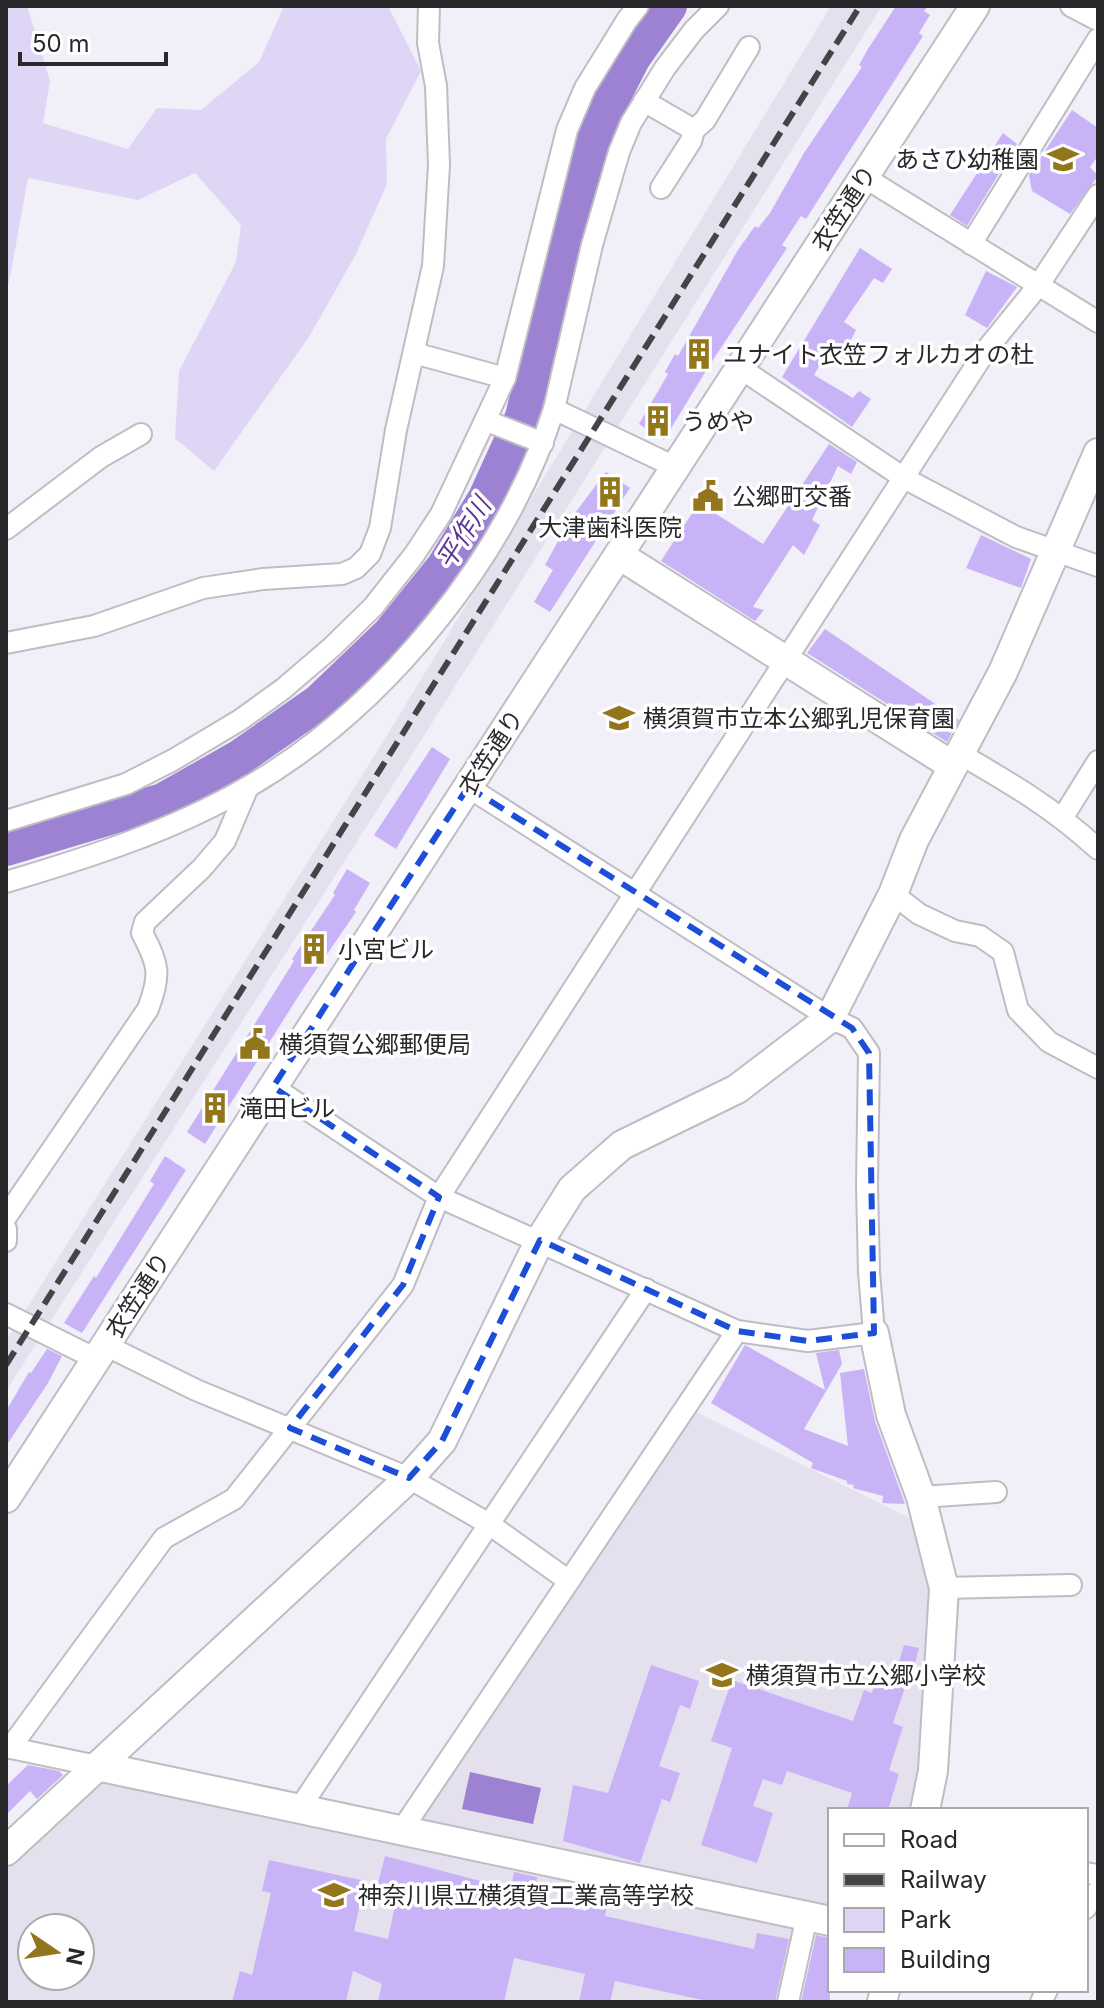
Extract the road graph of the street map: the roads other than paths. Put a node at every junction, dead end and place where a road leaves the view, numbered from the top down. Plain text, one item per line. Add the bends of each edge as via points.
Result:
1 (429, 6) edge
2 (638, 6) edge
3 (718, 6) edge
4 (975, 6) edge
5 (1071, 6) edge
6 (1098, 20) edge
7 (1098, 39) edge
8 (749, 47) dead end
9 (644, 101) junction
10 (694, 130) junction
11 (864, 177) junction
12 (661, 188) dead end
13 (1098, 195) edge
14 (971, 244) junction
15 (1038, 286) junction
16 (1098, 322) edge
17 (414, 353) junction
18 (740, 368) junction
19 (505, 378) junction
20 (554, 409) junction
21 (489, 422) junction
22 (141, 434) dead end
23 (541, 442) junction
24 (1098, 453) edge
25 (675, 467) junction
26 (904, 478) junction
27 (6, 529) edge
28 (1055, 550) junction
29 (619, 555) junction
30 (1098, 566) edge
31 (6, 643) edge
32 (784, 659) junction
33 (957, 760) junction
34 (1098, 761) edge
35 (248, 787) junction
36 (468, 787) junction
37 (1063, 817) junction
38 (6, 821) edge
39 (1098, 849) edge
40 (6, 882) edge
41 (634, 894) junction
42 (893, 894) junction
43 (830, 1018) junction
44 (1098, 1068) edge
45 (273, 1087) junction
46 (439, 1197) junction
47 (6, 1217) edge
48 (6, 1229) edge
49 (540, 1240) junction
50 (6, 1241) edge
51 (646, 1289) junction
52 (6, 1294) edge
53 (6, 1312) edge
54 (737, 1331) junction
55 (874, 1333) junction
56 (101, 1352) junction
57 (290, 1428) junction
58 (409, 1478) junction
59 (996, 1492) dead end
60 (921, 1497) junction
61 (6, 1498) edge
62 (489, 1524) junction
63 (569, 1581) junction
64 (1071, 1585) dead end
65 (944, 1588) junction
66 (8, 1748) edge
67 (97, 1766) junction
68 (925, 1808) edge
69 (299, 1809) junction
70 (401, 1831) junction
71 (6, 1851) edge
72 (818, 1918) edge
73 (788, 2002) edge

1 - 17 street via 438,213 433,266
2 - 19 street via 585,88 567,130
3 - 9 street
4 - 11 street, 衣笠通り
5 - 6 street
7 - 14 street
8 - 10 street
9 - 10 street
9 - 20 street via 607,186
10 - 12 street
11 - 14 street
11 - 18 street, 衣笠通り
13 - 15 street
14 - 15 street
15 - 16 street
15 - 26 street via 986,350
17 - 19 street
17 - 31 street via 380,528 370,554 356,568 342,574 203,588 94,626
18 - 25 street, 衣笠通り
18 - 26 street
19 - 21 street
20 - 23 street
20 - 25 street
21 - 23 street
21 - 38 street via 414,555 373,607 283,689 240,720 126,784
22 - 27 street via 101,457
23 - 35 street via 531,474 436,622 333,727
24 - 28 street
25 - 29 street, 衣笠通り
26 - 28 street via 1016,537
26 - 32 street
28 - 30 street
28 - 33 street via 1003,672
29 - 32 street
29 - 36 street, 衣笠通り
32 - 33 street
32 - 41 street
33 - 37 street via 1018,787
33 - 42 street via 914,840
34 - 37 street
35 - 40 street via 119,847
35 - 47 street via 225,841 145,922 142,933 158,969 148,1009
36 - 41 street
36 - 45 street, 衣笠通り
37 - 39 street
41 - 43 street
41 - 46 street
42 - 43 street
42 - 44 street via 919,914 980,936 1003,952 1018,1010 1049,1042
43 - 49 street via 737,1089 622,1145 572,1189
43 - 55 street via 852,1028 869,1053 867,1214
45 - 46 street
45 - 56 street, 衣笠通り
46 - 49 street
46 - 57 street via 403,1285
48 - 50 street
49 - 51 street
49 - 58 street via 442,1441
51 - 54 street
51 - 62 street
52 - 53 street
53 - 56 street
54 - 55 street via 808,1341
54 - 63 street
55 - 60 street via 891,1415
56 - 57 street
56 - 61 street, 衣笠通り
57 - 58 street
57 - 66 street via 234,1499 164,1538
58 - 62 street
58 - 67 street
59 - 60 street
60 - 65 street
62 - 63 street
62 - 69 street
63 - 70 street
64 - 65 street
65 - 68 street via 933,1771
66 - 67 street
67 - 69 street
67 - 71 street
69 - 70 street
70 - 72 street
72 - 73 street

